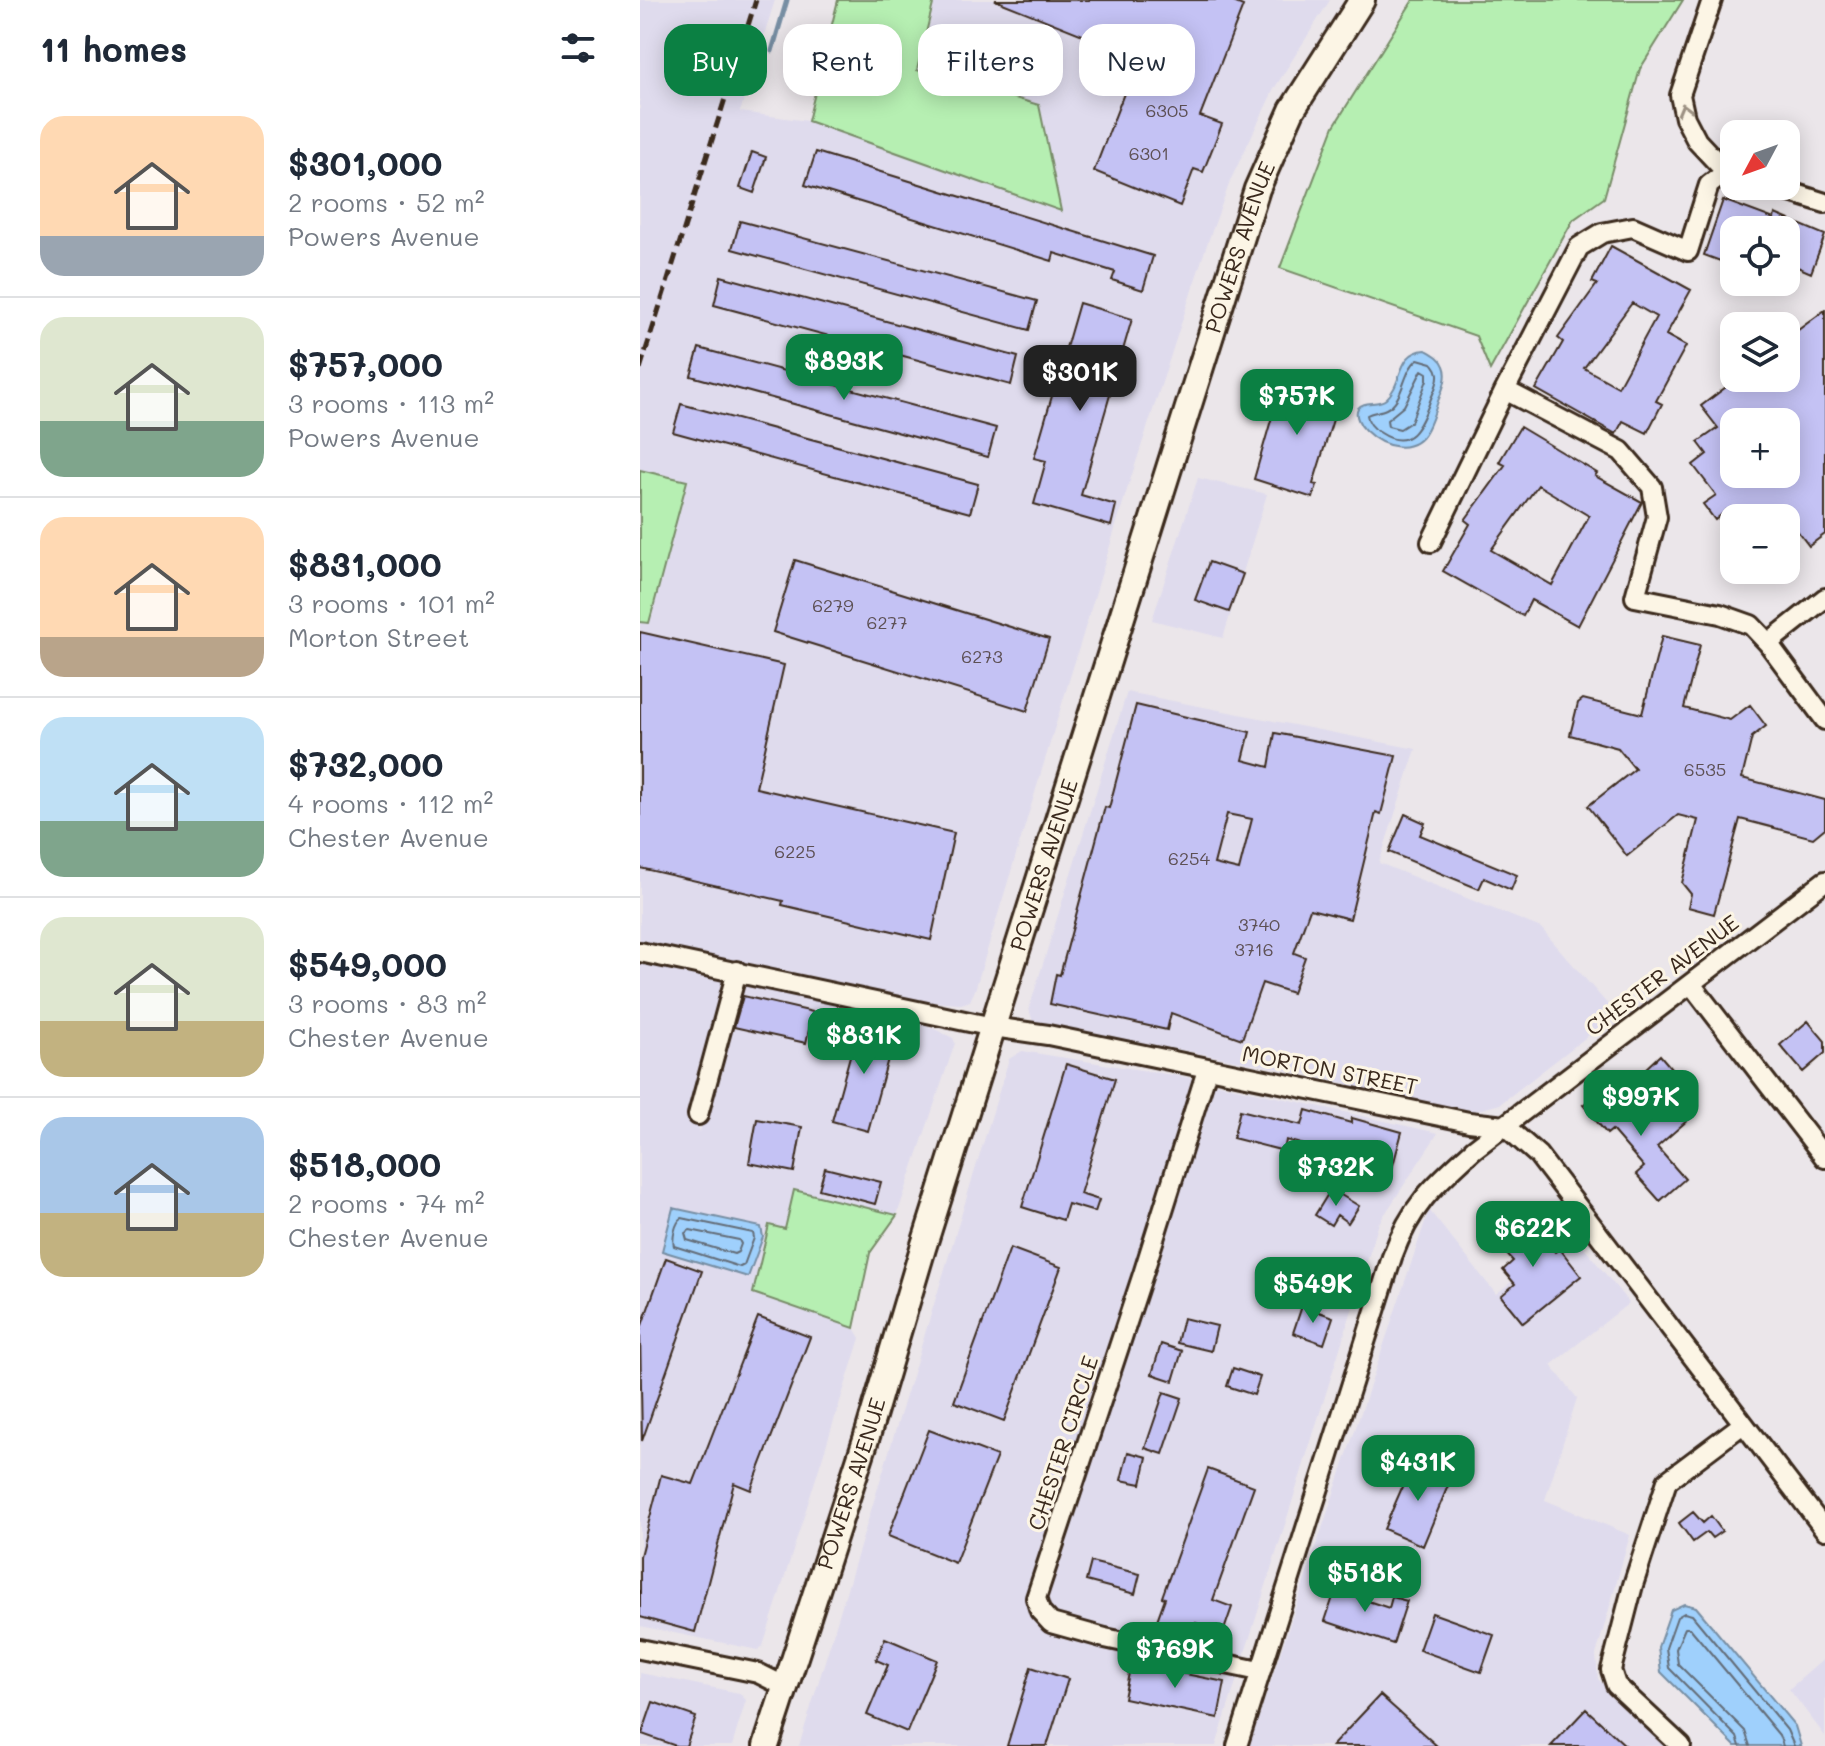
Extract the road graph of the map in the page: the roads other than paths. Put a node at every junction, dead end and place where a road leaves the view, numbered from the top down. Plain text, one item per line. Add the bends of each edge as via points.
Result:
1 (1362, 0) edge
2 (1712, 0) edge
3 (1720, 163) edge
4 (1720, 179) edge
5 (1800, 195) edge
6 (1825, 203) edge
7 (1505, 390) junction
8 (1431, 542) dead end
9 (1825, 598) edge
10 (1768, 643) junction
11 (1825, 720) edge
12 (1825, 881) edge
13 (640, 952) edge
14 (737, 971) junction
15 (1691, 984) junction
16 (993, 1027) junction
17 (1207, 1070) junction
18 (698, 1115) dead end
19 (1505, 1126) junction
20 (1825, 1158) edge
21 (1743, 1424) junction
22 (1825, 1530) edge
23 (640, 1649) edge
24 (1259, 1671) junction
25 (784, 1686) junction
26 (766, 1746) edge
27 (1237, 1746) edge
28 (1681, 1746) edge

1 - 16 street, POWERS AVENUE via 1292,110 1257,189
3 -> 2 street via 1697,141 1680,95
4 - 7 street via 1709,185 1688,251 1633,227 1602,233 1579,247
5 - 6 street
7 - 8 street
7 - 10 street via 1621,451 1652,487 1657,517 1635,597 1730,617 1751,625
9 - 10 street
10 - 11 street
12 - 15 street, CHESTER AVENUE
13 - 14 street, MORTON STREET
14 - 16 street, MORTON STREET
14 - 18 street
15 - 19 street, CHESTER AVENUE
15 - 20 street
16 - 17 street, MORTON STREET
16 - 25 street, POWERS AVENUE
17 - 19 street, MORTON STREET
17 - 24 street, CHESTER CIRCLE via 1036,1598 1051,1623
19 - 21 street via 1538,1155
19 - 24 street, CHESTER AVENUE via 1436,1183 1403,1227
21 - 22 street
21 - 28 street via 1667,1481 1611,1670 1616,1685
23 - 25 street via 758,1673
24 - 27 street, CHESTER AVENUE
25 - 26 street, POWERS AVENUE

